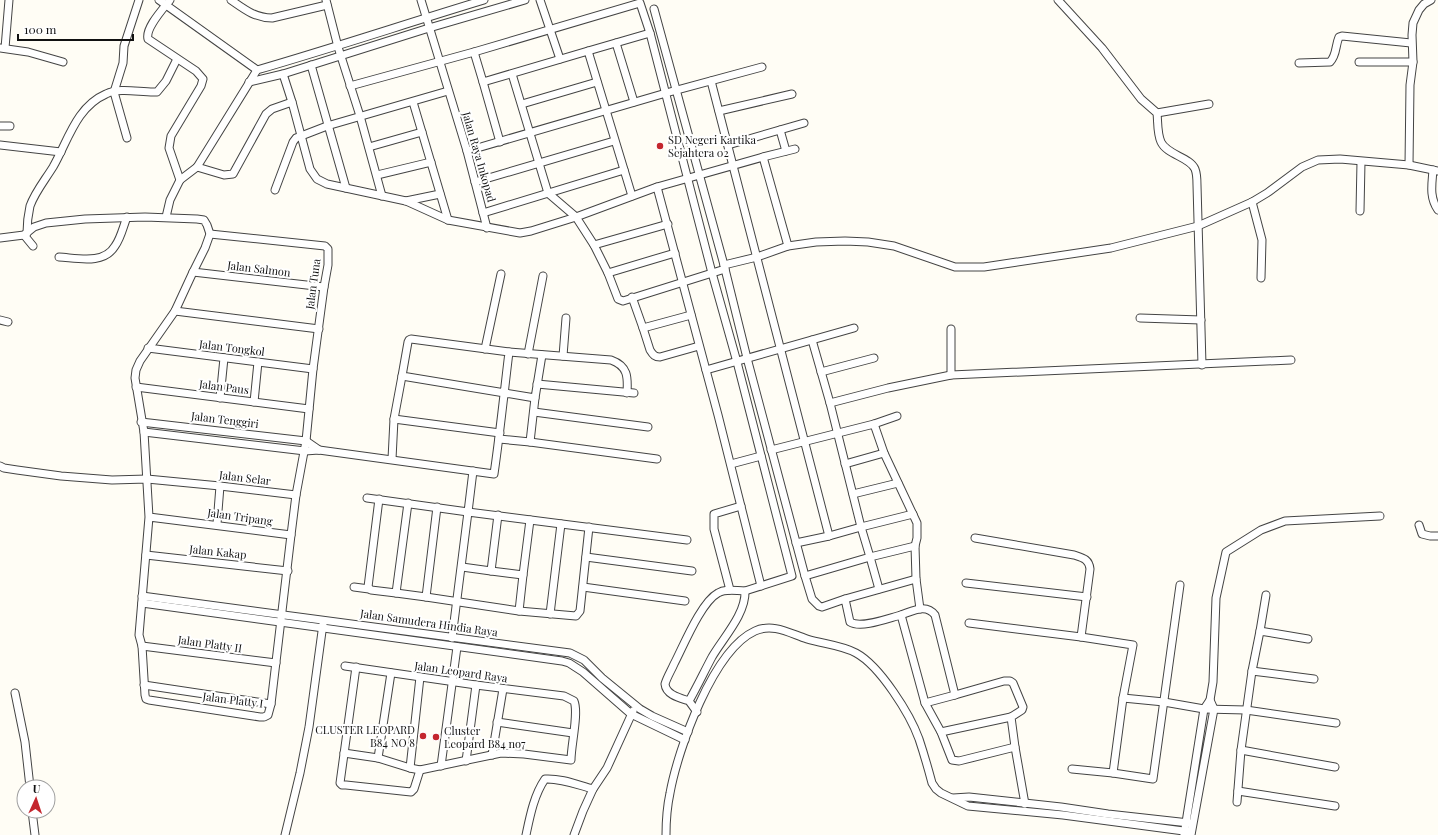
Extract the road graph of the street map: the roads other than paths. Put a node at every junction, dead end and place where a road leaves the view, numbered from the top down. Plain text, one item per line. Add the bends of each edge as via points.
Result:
1 (9, 0) edge
2 (139, 0) edge
3 (159, 0) edge
4 (230, 0) edge
5 (421, 0) edge
6 (484, 0) edge
7 (525, 0) edge
8 (540, 0) edge
9 (1058, 0) edge
10 (1430, 0) edge
11 (639, 1) edge
12 (327, 2) edge
13 (168, 3) edge
14 (654, 9) dead end
15 (4, 17) edge
16 (426, 17) junction
17 (429, 28) junction
18 (550, 30) junction
19 (650, 33) junction
20 (616, 43) junction
21 (1411, 44) junction
22 (338, 47) junction
23 (3, 48) edge
24 (588, 51) junction
25 (474, 52) junction
26 (342, 56) junction
27 (560, 58) junction
28 (177, 59) junction
29 (63, 62) dead end
30 (439, 62) junction
31 (1358, 62) dead end
32 (1413, 62) junction
33 (1299, 63) dead end
34 (310, 65) junction
35 (762, 67) dead end
36 (257, 70) junction
37 (283, 74) junction
38 (512, 74) junction
39 (711, 81) junction
40 (249, 82) junction
41 (483, 82) junction
42 (597, 82) junction
43 (350, 86) junction
44 (677, 90) junction
45 (448, 91) junction
46 (114, 92) junction
47 (666, 93) junction
48 (792, 94) dead end
49 (292, 102) junction
50 (413, 102) junction
51 (634, 102) junction
52 (522, 104) junction
53 (1209, 104) dead end
54 (605, 111) junction
55 (719, 111) junction
56 (1157, 113) junction
57 (360, 116) junction
58 (804, 123) dead end
59 (0, 126) edge
60 (10, 126) dead end
61 (327, 126) junction
62 (780, 130) junction
63 (422, 132) junction
64 (530, 134) junction
65 (301, 136) junction
66 (127, 138) dead end
67 (614, 141) junction
68 (500, 142) junction
69 (0, 145) edge
70 (728, 145) junction
71 (369, 147) junction
72 (795, 149) dead end
73 (467, 151) junction
74 (786, 151) junction
75 (61, 152) junction
76 (763, 157) junction
77 (431, 162) junction
78 (1361, 162) junction
79 (539, 163) junction
80 (733, 165) junction
81 (1409, 165) junction
82 (197, 167) junction
83 (624, 170) junction
84 (1435, 170) edge
85 (377, 175) junction
86 (693, 177) junction
87 (180, 180) junction
88 (475, 182) junction
89 (657, 187) junction
90 (346, 188) junction
91 (275, 190) dead end
92 (548, 193) junction
93 (440, 194) junction
94 (382, 196) junction
95 (632, 196) junction
96 (406, 201) junction
97 (1252, 202) junction
98 (1438, 210) edge
99 (1360, 211) dead end
100 (483, 213) junction
101 (127, 217) junction
102 (166, 217) junction
103 (576, 217) junction
104 (448, 220) junction
105 (668, 224) junction
106 (1198, 226) junction
107 (487, 228) junction
108 (25, 234) junction
109 (210, 234) junction
110 (0, 238) edge
111 (594, 245) junction
112 (33, 246) dead end
113 (788, 246) junction
114 (675, 253) junction
115 (59, 257) dead end
116 (757, 257) junction
117 (723, 268) junction
118 (193, 272) junction
119 (608, 273) junction
120 (713, 273) junction
121 (501, 274) dead end
122 (543, 276) dead end
123 (1261, 278) dead end
124 (682, 282) junction
125 (324, 287) junction
126 (632, 297) junction
127 (175, 311) junction
128 (691, 315) junction
129 (566, 318) dead end
130 (1140, 318) dead end
131 (0, 320) edge
132 (1201, 320) junction
133 (8, 322) dead end
134 (643, 328) junction
135 (854, 328) dead end
136 (319, 329) junction
137 (951, 329) dead end
138 (812, 340) junction
139 (699, 346) junction
140 (148, 348) junction
141 (485, 349) junction
142 (781, 349) junction
143 (509, 352) junction
144 (528, 354) junction
145 (542, 355) junction
146 (563, 356) junction
147 (224, 358) junction
148 (747, 358) junction
149 (874, 358) dead end
150 (1291, 360) dead end
151 (258, 362) junction
152 (737, 362) junction
153 (1202, 365) junction
154 (313, 369) junction
155 (706, 370) junction
156 (821, 372) junction
157 (951, 375) junction
158 (402, 376) junction
159 (537, 384) junction
160 (136, 387) junction
161 (504, 393) junction
162 (220, 398) junction
163 (535, 398) junction
164 (254, 402) junction
165 (830, 403) junction
166 (309, 409) junction
167 (534, 412) junction
168 (898, 416) dead end
169 (394, 419) junction
170 (141, 422) junction
171 (874, 424) junction
172 (648, 427) dead end
173 (144, 432) junction
174 (838, 433) junction
175 (499, 436) junction
176 (306, 441) junction
177 (805, 441) junction
178 (530, 442) junction
179 (319, 450) junction
180 (771, 450) junction
181 (305, 451) junction
182 (884, 453) junction
183 (761, 456) junction
184 (657, 459) dead end
185 (392, 460) junction
186 (731, 464) junction
187 (846, 464) junction
188 (0, 466) edge
189 (473, 471) junction
190 (147, 479) junction
191 (898, 483) junction
192 (220, 486) junction
193 (853, 494) junction
194 (296, 495) junction
195 (367, 498) dead end
196 (379, 500) junction
197 (408, 503) junction
198 (741, 506) junction
199 (437, 507) junction
200 (468, 512) junction
201 (913, 514) junction
202 (498, 515) junction
203 (1380, 516) dead end
204 (149, 517) junction
205 (530, 520) junction
206 (217, 524) junction
207 (561, 524) junction
208 (1419, 525) dead end
209 (589, 527) junction
210 (862, 527) junction
211 (291, 535) junction
212 (829, 536) junction
213 (1438, 536) edge
214 (974, 538) dead end
215 (687, 540) dead end
216 (796, 543) junction
217 (915, 546) junction
218 (146, 555) junction
219 (586, 557) junction
220 (870, 557) junction
221 (462, 567) junction
222 (288, 571) junction
223 (491, 571) junction
224 (692, 571) dead end
225 (523, 575) junction
226 (804, 576) junction
227 (916, 579) junction
228 (966, 583) dead end
229 (1180, 585) dead end
230 (761, 586) junction
231 (354, 587) dead end
232 (582, 587) junction
233 (369, 589) junction
234 (879, 589) junction
235 (730, 590) junction
236 (745, 591) junction
237 (396, 594) junction
238 (1266, 595) dead end
239 (426, 597) junction
240 (1087, 597) junction
241 (845, 599) junction
242 (142, 600) junction
243 (685, 601) dead end
244 (458, 602) junction
245 (920, 609) junction
246 (519, 610) junction
247 (281, 614) junction
248 (550, 614) junction
249 (901, 615) junction
250 (323, 620) junction
251 (281, 622) junction
252 (337, 622) junction
253 (969, 623) dead end
254 (323, 628) junction
255 (336, 630) junction
256 (1260, 631) junction
257 (1081, 636) junction
258 (452, 638) junction
259 (1308, 639) dead end
260 (483, 642) junction
261 (142, 646) junction
262 (457, 647) junction
263 (482, 650) junction
264 (276, 663) junction
265 (345, 666) dead end
266 (356, 667) junction
267 (1252, 671) junction
268 (390, 673) junction
269 (420, 677) junction
270 (1314, 679) dead end
271 (453, 682) junction
272 (144, 685) junction
273 (476, 685) junction
274 (503, 689) junction
275 (15, 694) dead end
276 (955, 695) junction
277 (1124, 698) junction
278 (1210, 700) junction
279 (689, 701) junction
280 (1164, 702) junction
281 (925, 703) junction
282 (271, 704) junction
283 (636, 706) junction
284 (1214, 708) junction
285 (1204, 709) junction
286 (1246, 710) junction
287 (696, 712) junction
288 (631, 714) junction
289 (1011, 717) junction
290 (497, 722) junction
291 (1336, 723) dead end
292 (688, 732) junction
293 (941, 732) junction
294 (573, 733) junction
295 (685, 740) junction
296 (1015, 747) junction
297 (1240, 750) junction
298 (344, 753) junction
299 (492, 755) junction
300 (378, 758) junction
301 (466, 761) junction
302 (441, 766) junction
303 (1335, 767) dead end
304 (410, 768) junction
305 (1072, 769) dead end
306 (420, 770) junction
307 (1113, 773) junction
308 (29, 779) edge
309 (593, 789) junction
310 (1238, 791) junction
311 (953, 798) junction
312 (1237, 802) dead end
313 (1025, 804) junction
314 (1335, 806) dead end
315 (33, 819) edge
316 (1188, 830) edge
317 (35, 835) edge
318 (285, 835) edge
319 (526, 835) edge
320 (574, 835) edge
321 (666, 835) edge

1 - 15 street
2 - 46 street via 124,46
3 - 13 street
4 - 12 street via 264,18
5 - 16 street, Jalan Raya Inkopad
6 - 16 street
7 - 17 street
8 - 18 street
9 - 56 street via 1102,48 1141,99
10 - 21 street via 1418,10 1413,23
11 - 18 street
11 - 19 street
12 - 22 street
13 - 28 street via 148,30 147,37
13 - 36 street
14 - 44 street
15 - 23 street
16 - 17 street, Jalan Raya Inkopad
16 - 22 street
17 - 26 street
17 - 30 street, Jalan Raya Inkopad
18 - 25 street
18 - 27 street
19 - 20 street
19 - 47 street
20 - 24 street
20 - 51 street
21 - 32 street
21 - 33 street via 1342,36 1337,41 1335,54 1330,62
22 - 26 street
22 - 36 street
23 - 29 street via 38,54
24 - 27 street
24 - 42 street
25 - 30 street
25 - 41 street
26 - 34 street
26 - 43 street
27 - 38 street
28 - 46 street via 157,92
28 - 87 street via 196,71 203,79 202,86 171,136 169,144
30 - 43 street
30 - 45 street, Jalan Raya Inkopad
31 - 32 street
32 - 81 street via 1410,85
34 - 37 street
34 - 61 street
35 - 39 street
36 - 40 street
37 - 40 street
37 - 49 street
38 - 41 street
38 - 52 street
39 - 44 street
39 - 55 street
40 - 82 street
41 - 68 street
42 - 52 street
42 - 54 street
43 - 57 street
44 - 47 street
44 - 86 street
45 - 50 street
45 - 73 street, Jalan Raya Inkopad
46 - 66 street
46 - 75 street via 98,98 86,108
47 - 51 street
47 - 86 street
48 - 55 street
49 - 65 street
49 - 82 street via 272,109 266,114 233,174 224,175
50 - 57 street
50 - 63 street
51 - 54 street
52 - 64 street
53 - 56 street
54 - 64 street
54 - 67 street
55 - 70 street
56 - 106 street via 1161,142 1171,152 1192,164 1195,169
57 - 61 street
57 - 71 street
58 - 62 street
59 - 60 street
61 - 65 street
61 - 90 street
62 - 70 street
62 - 74 street
63 - 71 street
63 - 77 street
64 - 68 street
64 - 79 street
65 - 90 street via 313,175 322,182
65 - 91 street via 293,142
67 - 79 street
67 - 83 street
68 - 73 street
69 - 75 street
70 - 80 street
71 - 85 street
72 - 74 street
73 - 88 street, Jalan Raya Inkopad
74 - 76 street
75 - 108 street via 33,200
76 - 80 street
76 - 113 street
77 - 85 street
77 - 93 street
78 - 81 street
78 - 97 street via 1327,159 1310,163
78 - 99 street
79 - 88 street
79 - 92 street
80 - 86 street
80 - 116 street
81 - 84 street
82 - 87 street
83 - 92 street
83 - 95 street
84 - 98 street via 1431,194 1433,204
85 - 94 street
86 - 89 street
86 - 117 street
86 - 120 street
87 - 102 street via 170,200
88 - 100 street, Jalan Raya Inkopad
89 - 95 street
89 - 105 street
90 - 94 street
92 - 100 street
92 - 103 street
93 - 96 street
93 - 104 street
94 - 96 street
95 - 103 street
96 - 104 street
97 - 106 street
97 - 123 street via 1262,240
100 - 107 street, Jalan Raya Inkopad
101 - 102 street
101 - 108 street via 46,223 34,227
101 - 115 street via 116,246 106,256
102 - 109 street via 204,220
103 - 107 street via 517,233
103 - 111 street
104 - 107 street
105 - 111 street
105 - 114 street
106 - 113 street via 1104,249 968,268 948,265 894,246 868,242 826,241
106 - 132 street
108 - 110 street
108 - 112 street
109 - 118 street, Jalan Platty I
109 - 125 street, Jalan Tuna via 325,246 328,248 329,257
111 - 119 street
113 - 116 street
114 - 119 street
114 - 124 street
116 - 117 street
116 - 142 street
117 - 120 street
117 - 148 street
118 - 125 street, Jalan Salmon
118 - 127 street, Jalan Platty I
119 - 126 street via 618,299 623,301
120 - 124 street
120 - 152 street
121 - 141 street
122 - 144 street
124 - 126 street
124 - 128 street
125 - 136 street, Jalan Tuna
126 - 134 street
127 - 136 street
127 - 140 street, Jalan Platty I
128 - 134 street
128 - 139 street
129 - 146 street
130 - 132 street
131 - 133 street
132 - 153 street
134 - 139 street via 650,350 657,357
135 - 138 street
136 - 154 street, Jalan Tuna
137 - 157 street
138 - 142 street
138 - 156 street
139 - 155 street
140 - 147 street, Jalan Tongkol
140 - 160 street, Jalan Platty I via 136,370
141 - 143 street
141 - 158 street via 409,340
142 - 148 street
142 - 177 street
143 - 144 street
143 - 161 street
144 - 145 street
145 - 146 street
145 - 159 street
146 - 159 street via 611,360 622,365 630,393
147 - 151 street, Jalan Tongkol
147 - 162 street
148 - 152 street
148 - 180 street
149 - 156 street
150 - 153 street
151 - 154 street, Jalan Tongkol
151 - 164 street
152 - 155 street
152 - 183 street
153 - 157 street
154 - 166 street, Jalan Tuna
155 - 186 street
156 - 165 street
157 - 165 street
158 - 161 street
158 - 169 street
159 - 163 street
160 - 162 street, Jalan Paus
160 - 170 street, Jalan Platty I
161 - 163 street
161 - 175 street
162 - 164 street, Jalan Paus
163 - 167 street
164 - 166 street, Jalan Paus
165 - 174 street
166 - 176 street, Jalan Tuna
167 - 172 street
167 - 178 street
168 - 171 street
169 - 175 street
169 - 185 street
170 - 173 street, Jalan Platty I
170 - 176 street, Jalan Tenggiri
171 - 174 street
171 - 182 street
173 - 181 street, Jalan Tenggiri
173 - 190 street, Jalan Platty I
174 - 177 street
174 - 187 street
175 - 178 street
175 - 189 street, Jalan Tenggiri via 494,474
176 - 179 street
176 - 181 street, Jalan Tuna
177 - 180 street
177 - 212 street
178 - 184 street
179 - 181 street, Jalan Tenggiri
179 - 185 street, Jalan Tenggiri
180 - 216 street
181 - 194 street
182 - 187 street
182 - 191 street
183 - 186 street
183 - 230 street via 792,576
185 - 189 street, Jalan Tenggiri
186 - 198 street
187 - 193 street
188 - 190 street, Jalan Selar via 81,478
189 - 200 street
190 - 192 street, Jalan Selar
190 - 204 street, Jalan Platty I
191 - 193 street
191 - 201 street
192 - 194 street, Jalan Selar
192 - 206 street
193 - 210 street
194 - 211 street
195 - 196 street
196 - 197 street
196 - 233 street
197 - 199 street
197 - 237 street
198 - 230 street
198 - 235 street via 714,514 714,529
199 - 200 street
199 - 239 street
200 - 202 street
200 - 221 street
201 - 210 street
201 - 217 street via 917,526
202 - 205 street
202 - 223 street
203 - 278 street via 1285,521 1261,530 1226,552 1216,598
204 - 206 street, Jalan Tripang
204 - 218 street, Jalan Platty I
205 - 207 street
205 - 225 street
206 - 211 street, Jalan Tripang
207 - 209 street
207 - 248 street
208 - 213 street via 1422,534
209 - 215 street
209 - 219 street
210 - 212 street
210 - 220 street
211 - 222 street
212 - 216 street
214 - 240 street via 1084,558 1090,564
216 - 226 street
217 - 220 street
217 - 227 street
218 - 222 street, Jalan Kakap
218 - 242 street, Jalan Platty I
219 - 224 street
219 - 232 street
220 - 226 street
220 - 234 street
221 - 223 street
221 - 244 street
222 - 247 street, Jalan Platty I
223 - 225 street
225 - 246 street
226 - 241 street via 812,599 819,606
227 - 234 street
227 - 245 street
228 - 240 street
229 - 280 street
230 - 236 street
231 - 233 street
232 - 243 street
232 - 248 street via 580,611 576,616
233 - 237 street
234 - 241 street
235 - 236 street
235 - 279 street via 722,591 711,599 692,626 666,681 665,688 669,693
236 - 279 street via 746,600 736,620 712,656
237 - 239 street
238 - 256 street
239 - 244 street
240 - 257 street
241 - 249 street via 850,622 855,625
242 - 247 street, Jalan Samudera Hindia Raya
242 - 251 street, Jalan Samudera Hindia Raya
242 - 261 street, Jalan Platty I via 139,635
244 - 246 street
244 - 258 street
245 - 249 street
245 - 276 street via 927,608 935,615
246 - 248 street
247 - 250 street, Jalan Samudera Hindia Raya
247 - 251 street, Jalan Platty I
249 - 281 street
250 - 252 street, Jalan Samudera Hindia Raya
250 - 254 street
251 - 254 street, Jalan Samudera Hindia Raya
251 - 264 street, Jalan Platty I
252 - 255 street
252 - 258 street, Jalan Samudera Hindia Raya
253 - 257 street
254 - 255 street, Jalan Samudera Hindia Raya
254 - 318 street via 309,727
255 - 262 street, Jalan Samudera Hindia Raya
256 - 259 street
256 - 267 street
257 - 277 street via 1133,645
258 - 260 street, Jalan Samudera Hindia Raya
260 - 263 street
260 - 283 street, Jalan Samudera Hindia Raya via 570,653 584,660
261 - 264 street, Jalan Platty II
261 - 272 street, Jalan Platty I
262 - 263 street, Jalan Samudera Hindia Raya
262 - 271 street
263 - 288 street, Jalan Samudera Hindia Raya via 569,663
264 - 282 street, Jalan Platty I
265 - 266 street, Jalan Leopard Raya
266 - 268 street, Jalan Leopard Raya
266 - 298 street
267 - 270 street
267 - 286 street
268 - 269 street, Jalan Leopard Raya
268 - 300 street
269 - 271 street, Jalan Leopard Raya
269 - 304 street
271 - 273 street, Jalan Leopard Raya
271 - 302 street
272 - 282 street
272 - 282 street, Jalan Platty I via 146,699 149,700 260,717 268,715
273 - 274 street, Jalan Leopard Raya
273 - 301 street
274 - 290 street
274 - 294 street, Jalan Leopard Raya via 564,696 574,701 576,713
275 - 308 street via 25,742
276 - 281 street
276 - 289 street via 1010,681 1023,707
277 - 280 street
277 - 307 street
278 - 284 street
278 - 285 street
279 - 287 street
280 - 285 street
280 - 307 street via 1153,779
281 - 293 street
283 - 288 street
283 - 292 street, Jalan Samudera Hindia Raya
284 - 285 street
284 - 286 street
284 - 316 street
285 - 316 street
286 - 291 street
286 - 297 street
287 - 292 street
287 - 311 street via 720,665 738,643 753,632 776,628 842,647 856,653 870,664 891,689 919,739 932,783 941,793
288 - 295 street, Jalan Samudera Hindia Raya
288 - 309 street via 606,768
289 - 293 street
289 - 296 street
290 - 294 street
290 - 299 street
292 - 295 street
293 - 296 street via 954,761
294 - 299 street via 570,760 516,753
295 - 321 street via 669,794
296 - 313 street
297 - 303 street
297 - 310 street
298 - 300 street
298 - 306 street via 340,783 342,785 411,792
299 - 301 street
300 - 304 street
301 - 302 street
302 - 306 street
304 - 306 street
305 - 307 street
309 - 319 street via 570,782 545,779 533,807
309 - 320 street
310 - 312 street
310 - 314 street
311 - 313 street via 969,797
311 - 316 street via 968,806 1063,814
313 - 316 street via 1061,807
315 - 317 street

